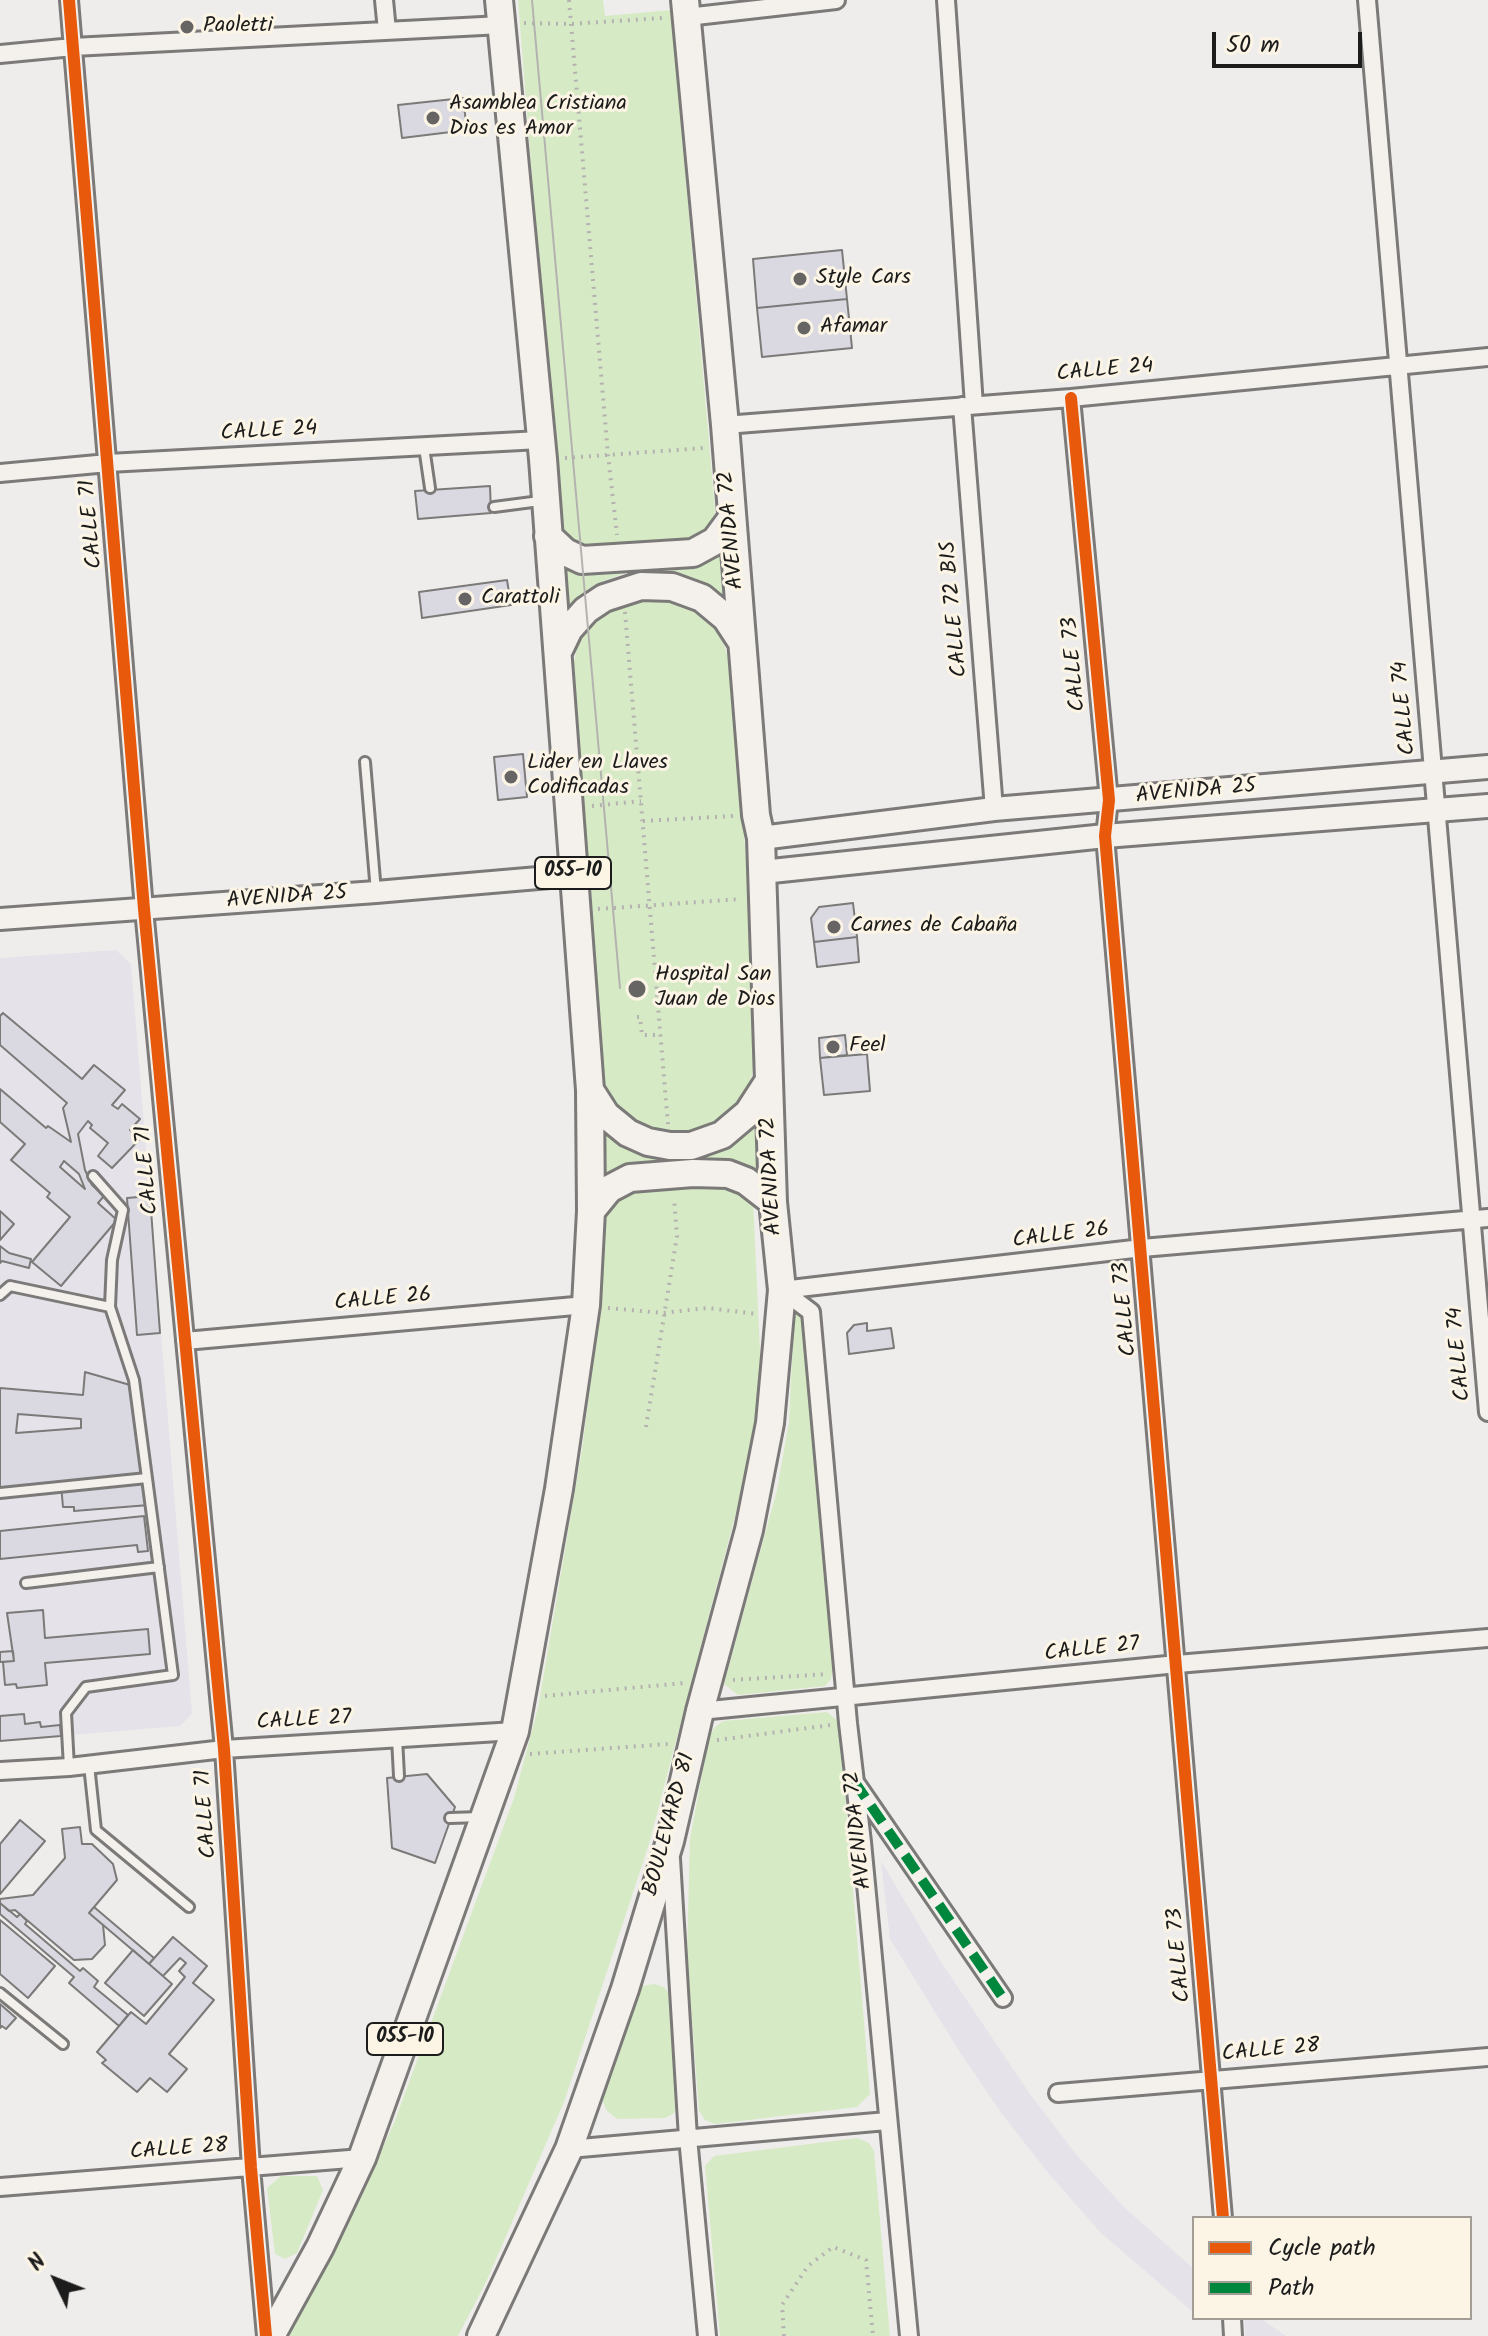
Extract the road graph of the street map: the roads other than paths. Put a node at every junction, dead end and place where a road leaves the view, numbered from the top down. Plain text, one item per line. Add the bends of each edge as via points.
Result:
1 (69, 0) edge
2 (384, 0) edge
3 (836, 0) edge
4 (946, 0) edge
5 (1367, 0) edge
6 (686, 9) edge
7 (500, 12) edge
8 (387, 31) junction
9 (73, 47) junction
10 (0, 54) edge
11 (1488, 357) edge
12 (1397, 366) junction
13 (1071, 398) junction
14 (968, 406) junction
15 (726, 436) junction
16 (424, 446) junction
17 (541, 450) junction
18 (108, 463) junction
19 (0, 473) edge
20 (430, 488) dead end
21 (546, 501) junction
22 (494, 507) dead end
23 (732, 518) junction
24 (548, 536) junction
25 (743, 644) junction
26 (558, 652) junction
27 (365, 762) dead end
28 (1488, 767) edge
29 (1434, 772) junction
30 (1109, 800) junction
31 (1488, 806) edge
32 (994, 809) junction
33 (1436, 811) junction
34 (758, 827) junction
35 (1105, 836) junction
36 (573, 875) junction
37 (762, 885) junction
38 (376, 892) junction
39 (144, 909) junction
40 (0, 919) edge
41 (768, 1082) junction
42 (590, 1090) junction
43 (93, 1176) dead end
44 (773, 1202) junction
45 (591, 1211) junction
46 (1480, 1219) edge
47 (1142, 1248) junction
48 (0, 1295) edge
49 (781, 1303) junction
50 (586, 1305) junction
51 (110, 1307) junction
52 (185, 1341) junction
53 (1488, 1412) edge
54 (147, 1478) junction
55 (0, 1493) edge
56 (159, 1567) junction
57 (26, 1583) dead end
58 (1488, 1638) edge
59 (1177, 1664) junction
60 (846, 1698) junction
61 (700, 1711) junction
62 (515, 1731) junction
63 (397, 1738) junction
64 (224, 1749) junction
65 (89, 1765) junction
66 (69, 1767) junction
67 (0, 1771) edge
68 (399, 1776) dead end
69 (854, 1781) junction
70 (485, 1817) junction
71 (450, 1818) dead end
72 (670, 1841) junction
73 (189, 1907) dead end
74 (0, 1993) edge
75 (1003, 1998) dead end
76 (63, 2044) dead end
77 (1488, 2057) edge
78 (1211, 2079) junction
79 (1058, 2093) dead end
80 (887, 2121) junction
81 (688, 2138) junction
82 (569, 2149) junction
83 (362, 2158) junction
84 (251, 2168) junction
85 (0, 2187) edge
86 (1223, 2216) edge
87 (268, 2336) edge
88 (481, 2336) edge
89 (707, 2336) edge
90 (909, 2336) edge

1 - 9 street, CALLE 71
2 - 8 street
3 - 6 street
4 - 14 street
5 - 12 street, CALLE 74
6 - 15 highway, AVENIDA 72
7 - 8 street
7 - 17 highway, 055-10
8 - 9 street
9 - 10 street
9 - 18 street, CALLE 71
11 - 12 street, CALLE 24
12 - 13 street, CALLE 24
12 - 29 street, CALLE 74
13 - 14 street, CALLE 24
13 - 30 street, CALLE 73
14 - 15 street, CALLE 24
14 - 32 street, CALLE 72 BIS
15 - 23 highway, AVENIDA 72
16 - 17 street, CALLE 24
16 - 18 street, CALLE 24
16 - 20 lane
17 - 21 highway, 055-10
18 - 19 street, CALLE 24
18 - 39 street, CALLE 71
21 - 22 lane
21 - 24 highway, 055-10
23 - 24 highway via 715,541 693,553 582,560
23 - 25 highway, AVENIDA 72
24 - 26 highway, 055-10
25 - 26 highway via 726,618 702,598 672,587 641,586 586,610
25 - 34 highway, AVENIDA 72
26 - 36 highway, 055-10
27 - 38 lane
28 - 29 main road, AVENIDA 25
29 - 30 main road, AVENIDA 25
29 - 33 street, CALLE 74
30 - 32 main road, AVENIDA 25
30 - 35 street, CALLE 73
31 - 33 main road, AVENIDA 25
32 - 34 main road, AVENIDA 25
33 - 35 main road, AVENIDA 25
33 - 46 street, CALLE 74
34 - 37 highway, AVENIDA 72
35 - 37 main road, AVENIDA 25
35 - 47 street, CALLE 73
36 - 38 street, AVENIDA 25
36 - 42 highway, 055-10
37 - 41 highway, AVENIDA 72
38 - 39 street, AVENIDA 25
39 - 40 street, AVENIDA 25
39 - 52 street, CALLE 71
41 - 42 highway via 748,1113 722,1135 691,1146 648,1142 628,1133 606,1115
41 - 44 highway, AVENIDA 72
42 - 45 highway, 055-10
43 - 51 lane via 123,1210 112,1260
44 - 45 highway via 728,1174 672,1175 630,1178 609,1189
44 - 49 highway, AVENIDA 72
45 - 50 highway, 055-10
46 - 47 street, CALLE 26
46 - 53 street, CALLE 74
47 - 49 street, CALLE 26
47 - 59 street, CALLE 73
48 - 51 lane via 10,1286
49 - 60 street, AVENIDA 72 via 811,1312
49 - 61 highway, BOULEVARD 81 via 767,1439 749,1530
50 - 52 street, CALLE 26
50 - 62 highway, 055-10
51 - 54 lane via 134,1380
52 - 64 street, CALLE 71
54 - 55 lane
54 - 56 lane
56 - 57 lane
56 - 66 lane via 173,1675 86,1687 66,1713
58 - 59 street, CALLE 27
59 - 60 street, CALLE 27
59 - 78 street, CALLE 73
60 - 61 street, CALLE 27
60 - 69 street, AVENIDA 72
61 - 72 highway, BOULEVARD 81
62 - 63 street, CALLE 27
62 - 70 highway, 055-10
63 - 64 street, CALLE 27
63 - 68 lane
64 - 65 street, CALLE 27
64 - 84 street, CALLE 71
65 - 66 street, CALLE 27
65 - 73 lane via 96,1830
66 - 67 street, CALLE 27
69 - 75 street
69 - 80 street, AVENIDA 72
70 - 71 lane
70 - 83 highway, 055-10
72 - 81 street
72 - 82 highway, BOULEVARD 81
74 - 76 lane
77 - 78 street, CALLE 28
78 - 79 street, CALLE 28
78 - 86 street, CALLE 73
80 - 81 street
80 - 90 street, AVENIDA 72
81 - 82 street
81 - 89 street
82 - 88 highway, BOULEVARD 81
83 - 84 street, CALLE 28
83 - 87 highway, 055-10 via 320,2247
84 - 85 street, CALLE 28
84 - 87 street, CALLE 71

